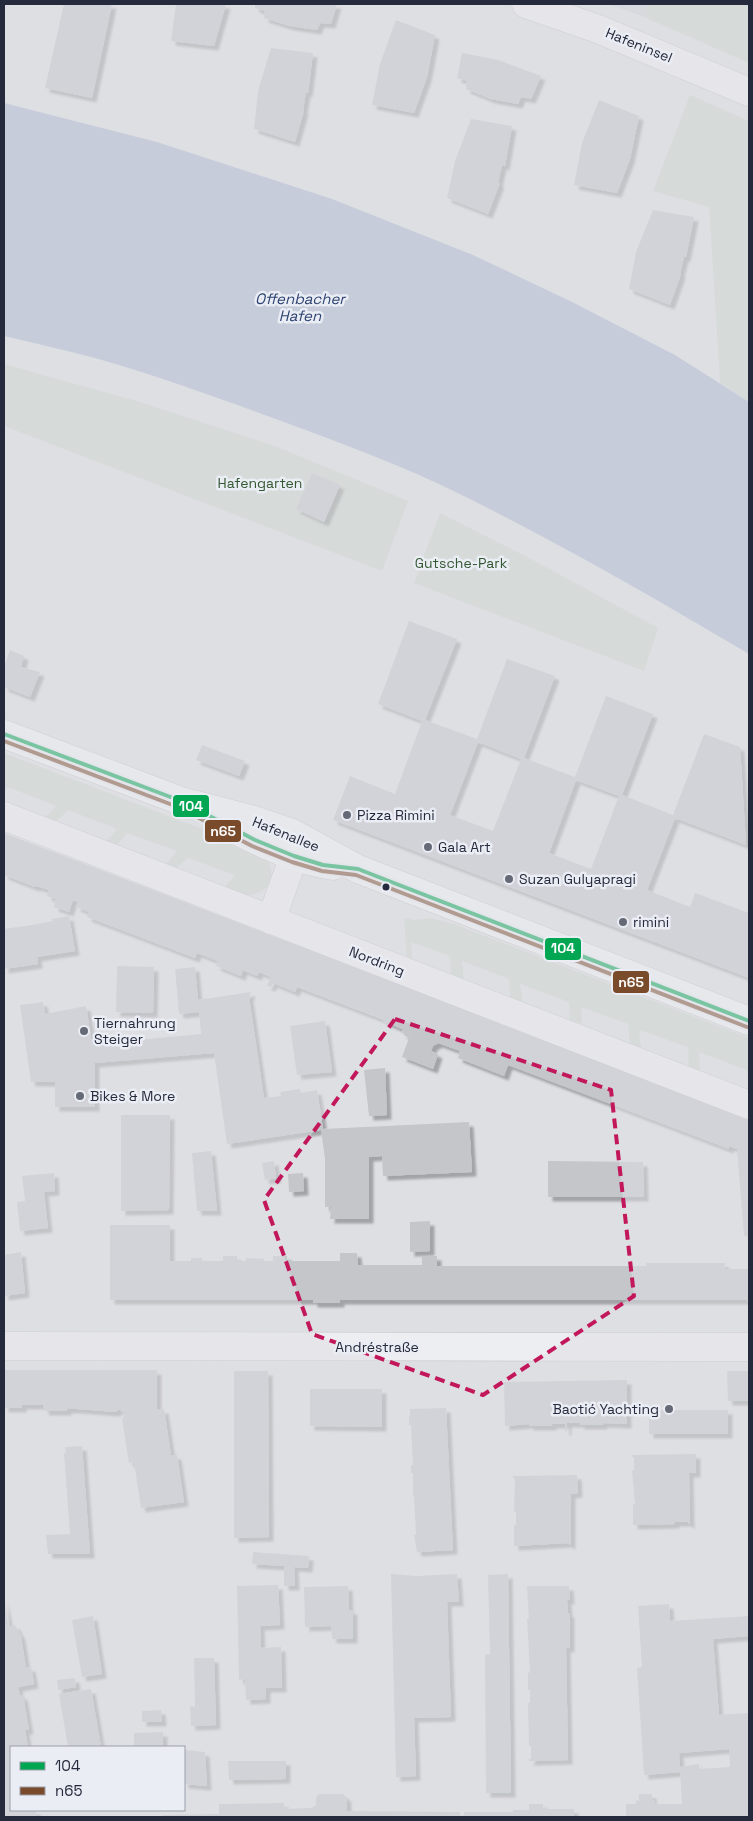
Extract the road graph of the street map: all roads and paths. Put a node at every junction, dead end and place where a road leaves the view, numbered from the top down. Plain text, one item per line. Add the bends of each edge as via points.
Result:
1 (526, 4) edge
2 (749, 92) edge
3 (4, 734) edge
4 (181, 801) junction
5 (4, 816) edge
6 (294, 856) junction
7 (358, 869) junction
8 (271, 920) junction
9 (749, 1021) edge
10 (749, 1105) edge
11 (4, 1346) edge
12 (749, 1347) edge

1 - 2 street, Hafeninsel via 598,29
3 - 4 main road, Hafenallee
4 - 6 main road, Hafenallee via 255,840
4 - 7 main road, Hafenallee via 292,833
5 - 8 street, Nordring
6 - 7 main road, Hafenallee
6 - 8 street
7 - 9 main road, Hafenallee
8 - 10 street, Nordring
11 - 12 street, Andréstraße

